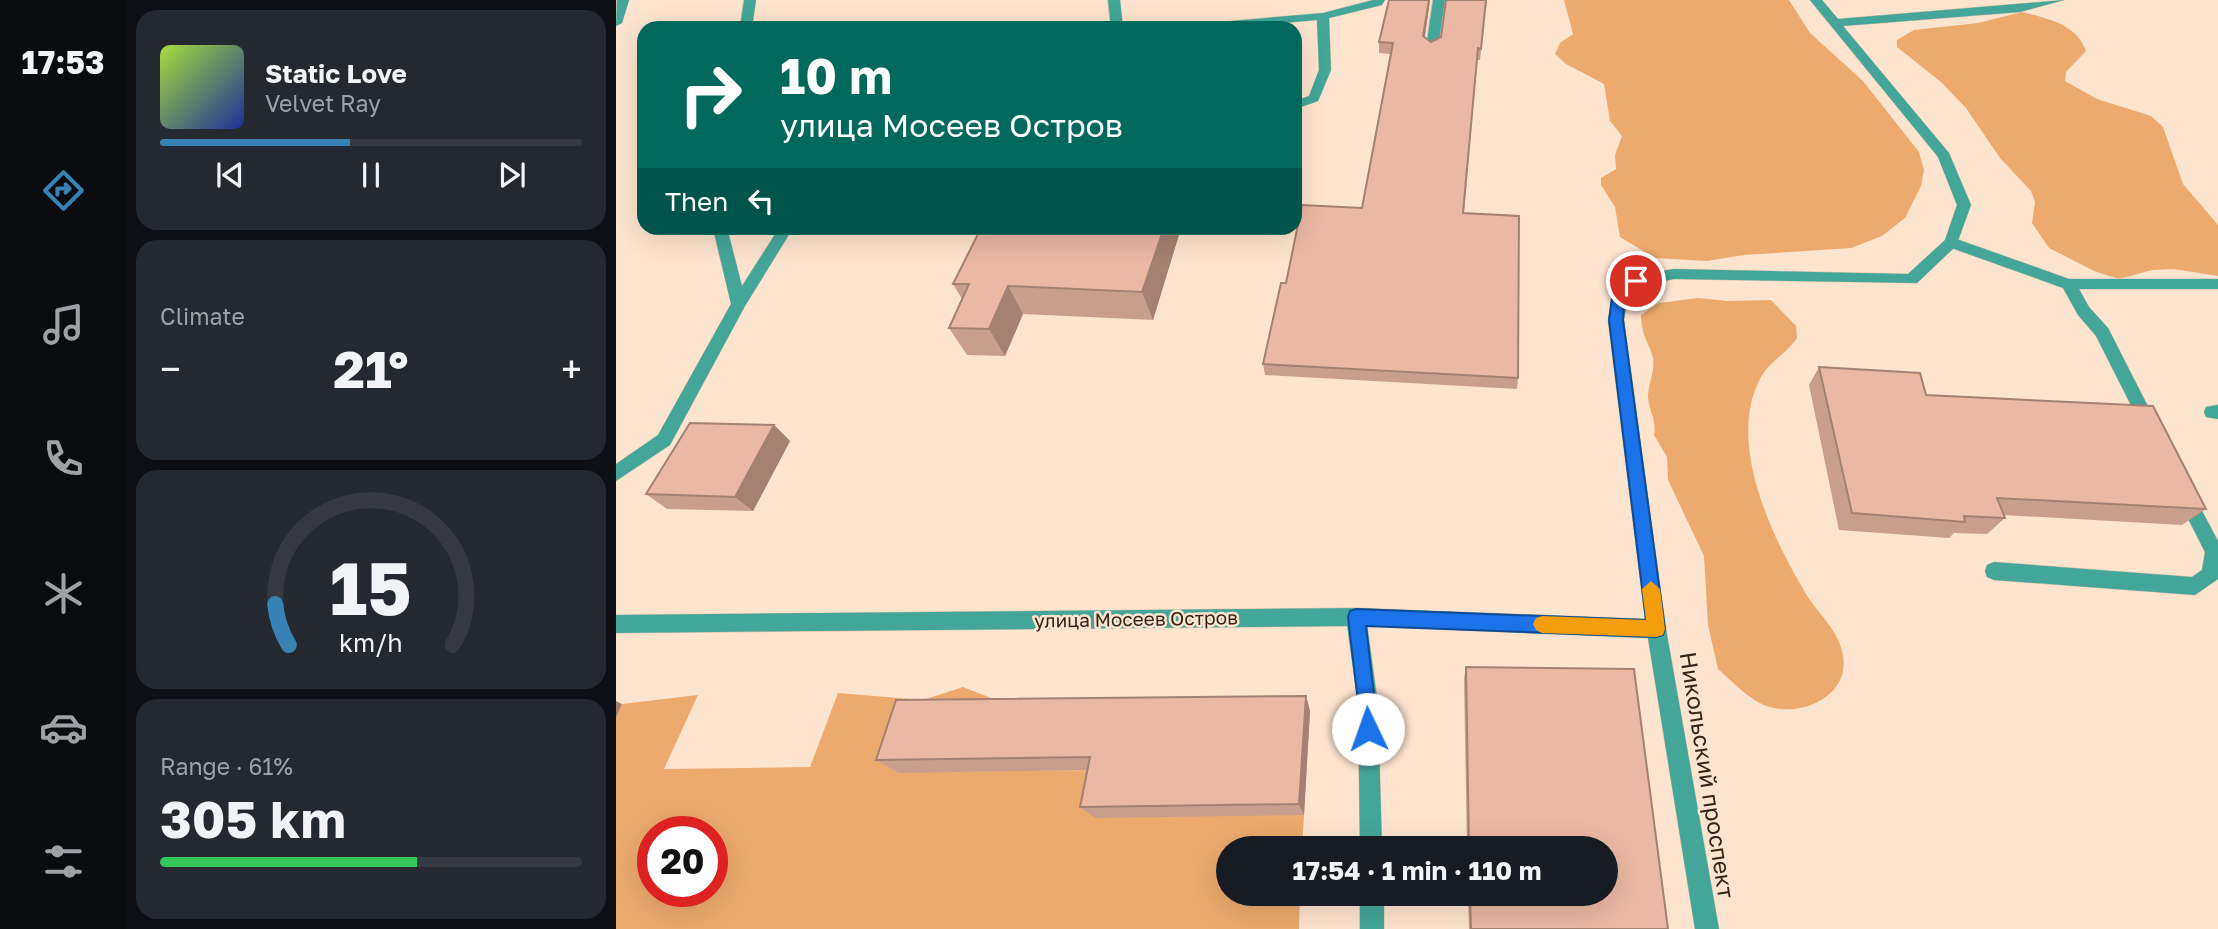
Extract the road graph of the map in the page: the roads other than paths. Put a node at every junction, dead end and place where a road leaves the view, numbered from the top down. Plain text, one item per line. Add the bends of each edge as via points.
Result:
1 (623, 0) edge
2 (750, 0) edge
3 (1114, 0) edge
4 (1379, 0) edge
5 (1439, 0) edge
6 (1816, 0) edge
7 (2058, 0) edge
8 (1323, 16) junction
9 (747, 21) edge
10 (1116, 21) edge
11 (1266, 21) edge
12 (616, 23) edge
13 (1835, 23) junction
14 (1432, 48) edge
15 (1302, 102) edge
16 (722, 235) edge
17 (782, 235) edge
18 (1951, 242) junction
19 (2068, 284) junction
20 (2218, 284) edge
21 (739, 304) junction
22 (2158, 442) edge
23 (616, 474) edge
24 (2176, 478) edge
25 (1994, 570) dead end
26 (1356, 617) junction
27 (616, 624) edge
28 (1656, 629) junction
29 (1371, 836) edge
30 (1371, 906) edge
31 (1372, 929) edge
32 (1706, 929) edge

1 - 12 street
2 - 9 street
3 - 10 street
4 - 8 street
5 - 14 street
6 - 13 street
7 - 13 street via 2020,9
8 - 11 street
8 - 15 street via 1325,70 1314,97
13 - 18 street via 1944,156 1964,205
16 - 21 street
17 - 21 street
18 - 19 street
18 - 28 street, Никольский проспект via 1912,279 1674,274 1636,281 1617,300
19 - 20 street
19 - 22 street via 2082,311 2102,332
21 - 23 street via 664,440
24 - 25 street via 2214,552 2211,574 2194,586
26 - 27 street, улица Мосеев Остров
26 - 28 street, улица Мосеев Остров
26 - 29 street via 1368,705
28 - 32 street, Никольский проспект
30 - 31 street

